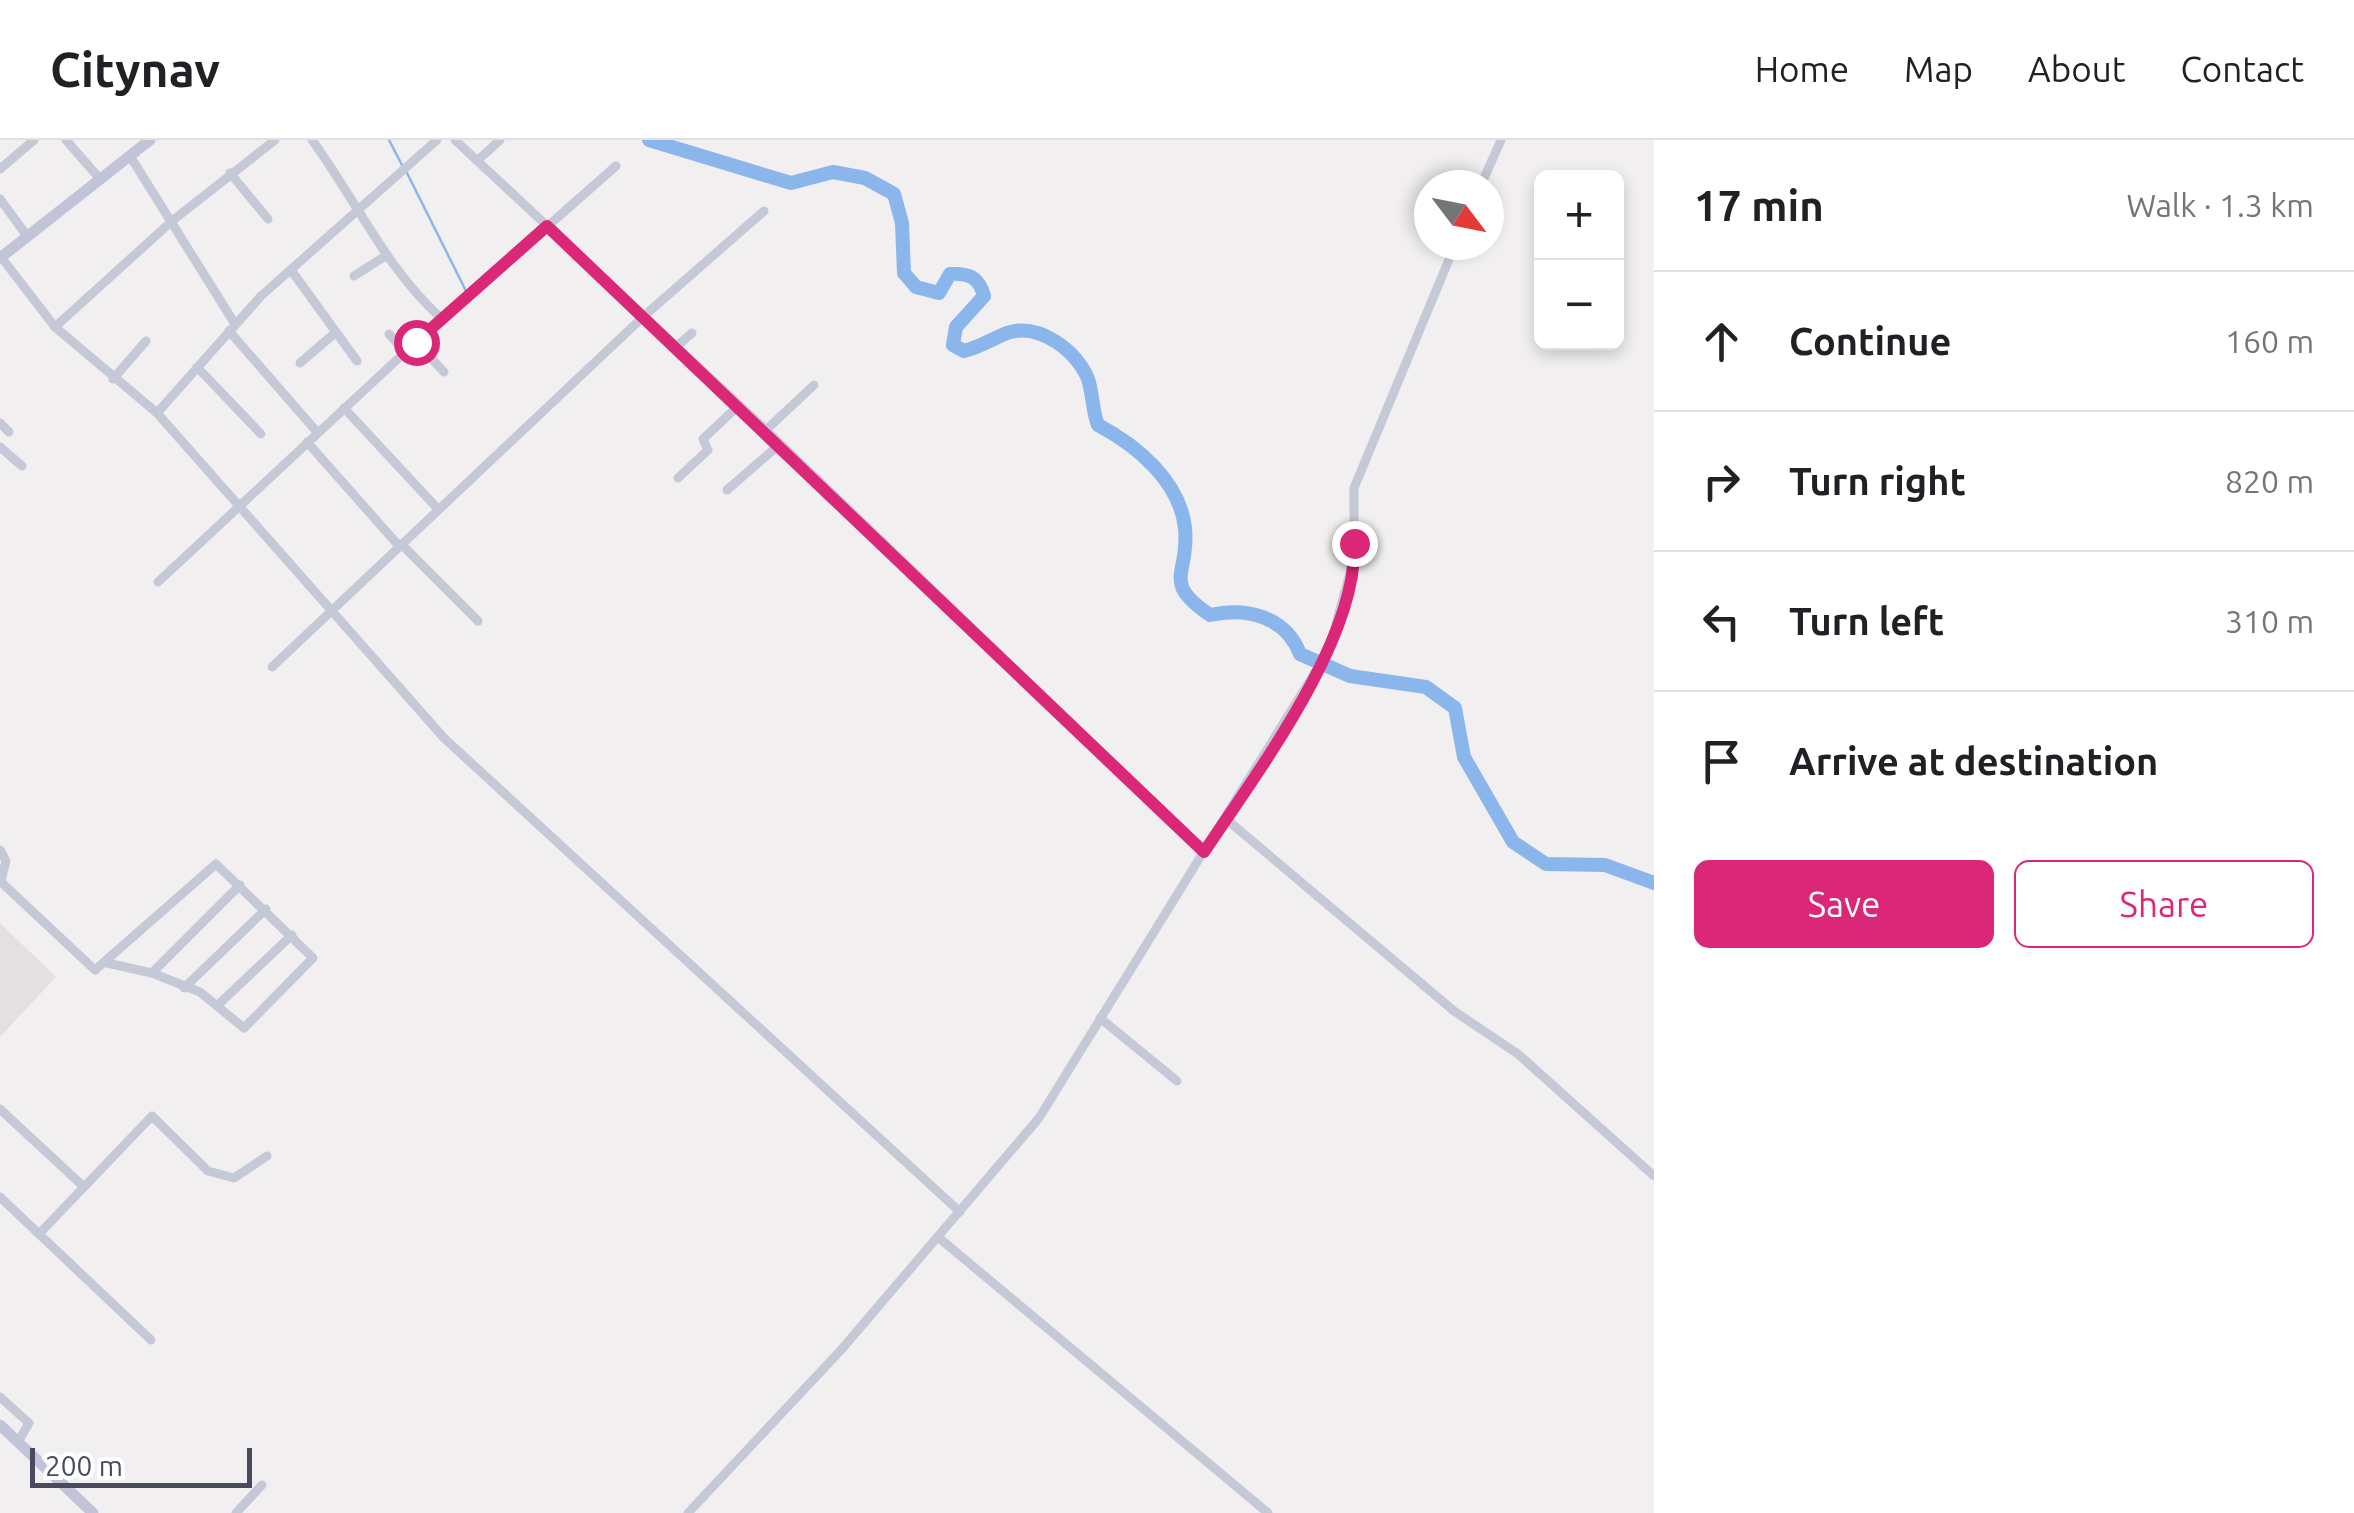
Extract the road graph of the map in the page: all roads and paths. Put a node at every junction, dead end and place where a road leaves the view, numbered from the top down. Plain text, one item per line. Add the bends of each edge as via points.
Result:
1 (34, 140) edge
2 (66, 140) edge
3 (276, 140) edge
4 (312, 140) edge
5 (436, 140) edge
6 (455, 140) edge
7 (500, 140) edge
8 (1501, 140) edge
9 (143, 142) edge
10 (130, 156) junction
11 (477, 161) junction
12 (616, 166) dead end
13 (0, 169) edge
14 (1488, 170) edge
15 (230, 173) junction
16 (100, 180) junction
17 (0, 199) edge
18 (360, 209) junction
19 (764, 211) dead end
20 (268, 219) dead end
21 (172, 221) junction
22 (547, 226) junction
23 (27, 236) junction
24 (387, 255) junction
25 (0, 257) edge
26 (1450, 260) edge
27 (291, 270) junction
28 (354, 276) dead end
29 (644, 316) junction
30 (442, 319) junction
31 (54, 327) junction
32 (232, 327) junction
33 (692, 333) dead end
34 (335, 334) junction
35 (389, 334) dead end
36 (146, 341) dead end
37 (416, 342) junction
38 (676, 347) junction
39 (405, 352) junction
40 (357, 361) dead end
41 (300, 363) dead end
42 (197, 366) junction
43 (444, 372) dead end
44 (112, 379) junction
45 (814, 385) dead end
46 (739, 406) junction
47 (344, 408) junction
48 (157, 414) junction
49 (0, 423) edge
50 (766, 430) junction
51 (9, 432) dead end
52 (317, 432) junction
53 (261, 434) dead end
54 (306, 442) junction
55 (780, 444) junction
56 (0, 447) edge
57 (22, 466) dead end
58 (678, 478) dead end
59 (727, 490) dead end
60 (240, 509) junction
61 (438, 509) junction
62 (400, 545) junction
63 (158, 582) dead end
64 (333, 608) junction
65 (478, 621) dead end
66 (272, 667) dead end
67 (1226, 819) junction
68 (0, 850) edge
69 (1204, 852) junction
70 (0, 881) edge
71 (240, 885) junction
72 (266, 909) junction
73 (292, 935) junction
74 (108, 963) junction
75 (152, 972) junction
76 (184, 988) junction
77 (219, 1004) junction
78 (1100, 1018) junction
79 (1177, 1081) dead end
80 (0, 1109) edge
81 (266, 1156) dead end
82 (1654, 1176) edge
83 (84, 1188) junction
84 (0, 1197) edge
85 (960, 1212) junction
86 (39, 1234) junction
87 (938, 1238) junction
88 (151, 1340) dead end
89 (0, 1397) edge
90 (0, 1425) edge
91 (18, 1442) junction
92 (262, 1485) dead end
93 (92, 1513) edge
94 (236, 1513) edge
95 (688, 1513) edge
96 (1268, 1513) edge

1 - 13 street
2 - 16 street
3 - 15 street
4 - 18 street
5 - 18 street
6 - 11 street
7 - 11 street
8 - 14 street
9 - 10 street
10 - 16 street
10 - 21 street
11 - 22 street
12 - 22 street
15 - 20 street
15 - 21 street
16 - 23 street
17 - 23 street
18 - 24 street
18 - 27 street
19 - 29 street
21 - 31 street
21 - 32 street
22 - 29 street
22 - 30 street
23 - 25 street
24 - 28 street
24 - 30 street via 410,290
25 - 31 street
26 - 67 street via 1354,488 1354,558 1329,650
27 - 32 street
27 - 34 street
29 - 38 street
29 - 61 street
30 - 37 street
31 - 44 street
32 - 42 street
32 - 52 street
33 - 38 street
34 - 40 street
34 - 41 street
35 - 39 street
36 - 44 street
37 - 39 street
37 - 43 street
38 - 46 street
39 - 47 street
42 - 48 street
42 - 53 street
44 - 48 street
45 - 50 street
46 - 50 street
46 - 58 street via 703,438 708,450
47 - 52 street
47 - 61 street
48 - 60 street
49 - 51 street
50 - 55 street
52 - 54 street
54 - 60 street
54 - 62 street
55 - 59 street
55 - 69 street
56 - 57 street
60 - 63 street
60 - 64 street
61 - 62 street
62 - 64 street
62 - 65 street
64 - 66 street
64 - 85 street via 458,751
67 - 69 street
67 - 82 street via 1454,1010 1518,1054
68 - 70 street via 6,861
69 - 78 street
70 - 74 street via 91,968
71 - 72 street
71 - 74 street via 210,864
71 - 75 street
72 - 73 street
72 - 76 street
73 - 77 street
73 - 77 street via 312,962 249,1025 236,1025
74 - 75 street
75 - 76 street
76 - 77 street
78 - 79 street
78 - 85 street via 1039,1118
80 - 83 street
81 - 83 street via 239,1176 211,1172 152,1116
83 - 86 street
84 - 86 street
85 - 87 street
86 - 88 street
87 - 95 street
87 - 96 street
89 - 91 street via 29,1423
90 - 91 street
91 - 93 street
92 - 94 street

